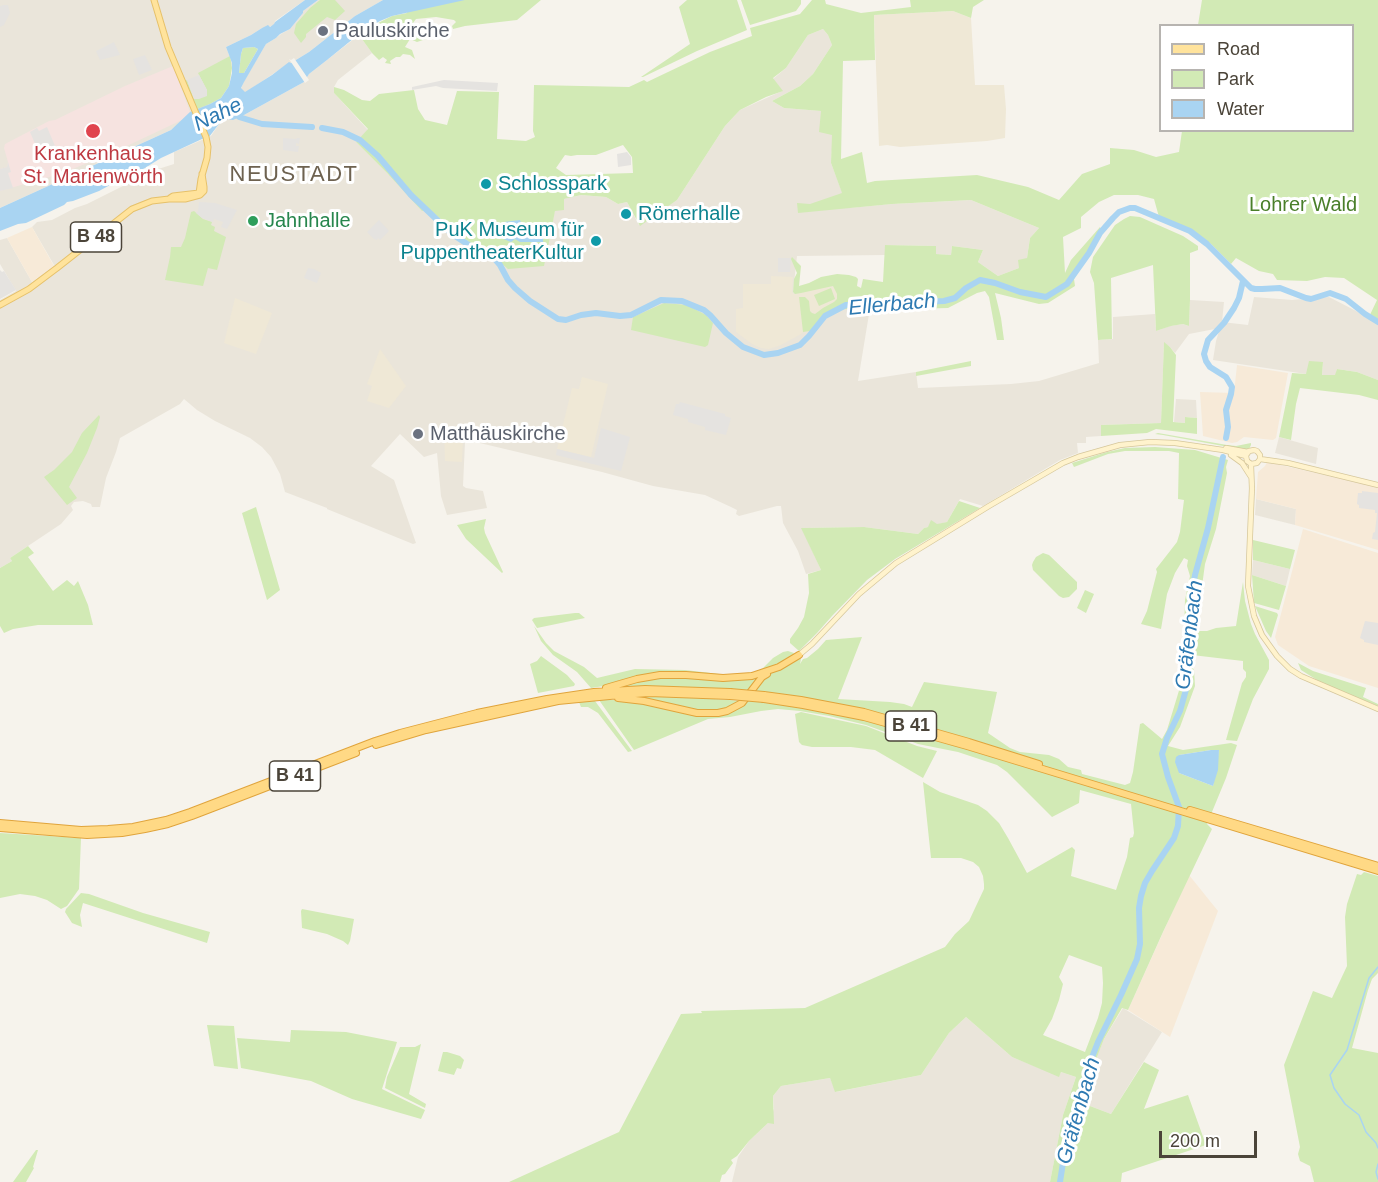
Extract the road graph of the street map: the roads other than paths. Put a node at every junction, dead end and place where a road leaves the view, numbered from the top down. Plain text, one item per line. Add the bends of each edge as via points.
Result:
1 (154, 0) edge
2 (202, 177) junction
3 (169, 199) junction
4 (0, 305) edge
5 (1175, 443) junction
6 (1210, 447) junction
7 (1247, 454) junction
8 (1257, 460) junction
9 (1252, 480) junction
10 (1378, 485) edge
11 (1252, 489) junction
12 (799, 655) joint
13 (772, 670) junction
14 (596, 694) junction
15 (1378, 709) edge
16 (0, 823) edge
17 (0, 828) edge
18 (1258, 833) junction
19 (1378, 866) edge
20 (1378, 871) edge

1 - 2 main road, B 48 via 207,143
2 - 3 main road, B 48 via 200,193
2 - 3 main road via 202,193
3 - 4 main road, B 48 via 132,209 29,289
5 - 6 main road
5 - 6 main road
5 - 12 main road via 1120,445 1063,463 896,563
6 - 7 main road
6 - 9 main road via 1237,458
7 - 8 main road via 1247,461
7 - 8 main road via 1256,450
8 - 9 main road
8 - 10 main road
8 - 11 main road
9 - 11 main road
11 - 15 main road via 1248,586 1262,635 1290,669 1309,681
12 - 13 highway, B 41
13 - 14 highway, B 41 via 731,678 660,675
13 - 14 highway, B 41 via 742,703 718,713 698,713
14 - 16 highway, B 41 via 547,699 400,733 190,812 144,825 87,830
14 - 17 highway, B 41 via 401,737 168,824 87,835
14 - 18 highway, B 41, bridge via 730,694 864,717
18 - 19 highway, B 41
18 - 20 highway, B 41

